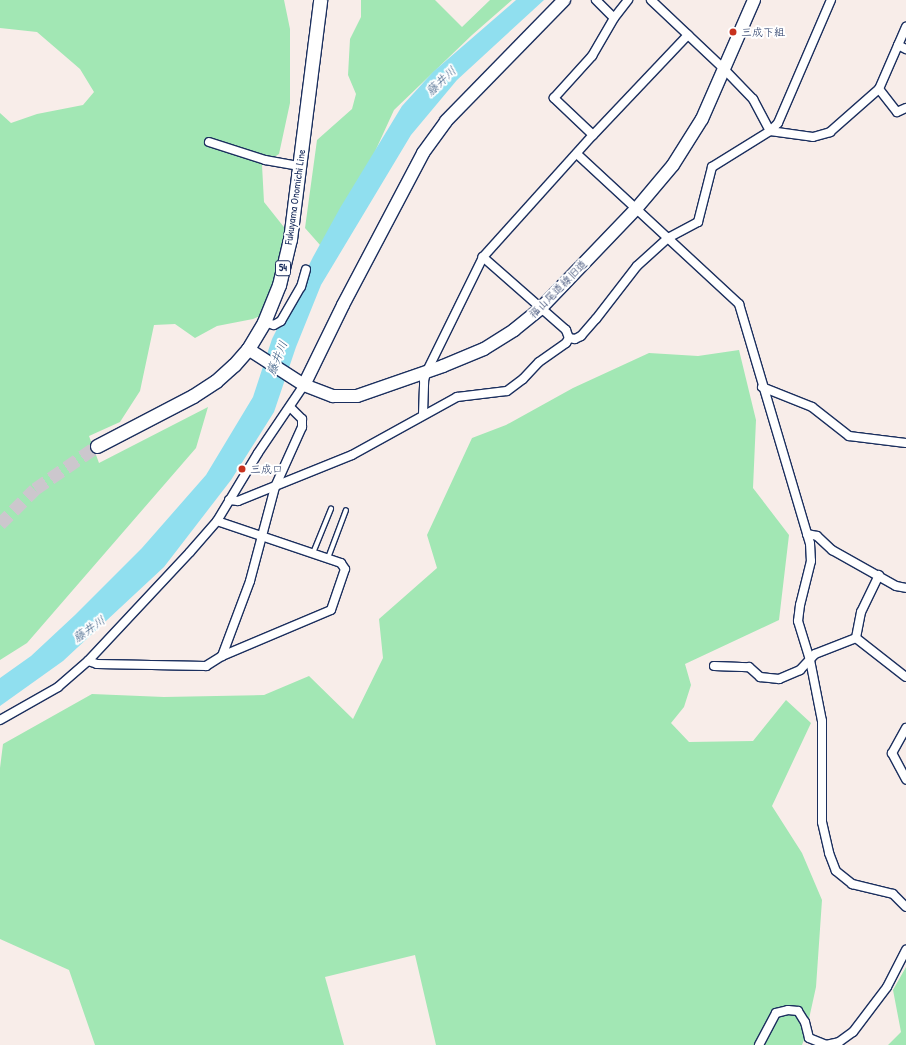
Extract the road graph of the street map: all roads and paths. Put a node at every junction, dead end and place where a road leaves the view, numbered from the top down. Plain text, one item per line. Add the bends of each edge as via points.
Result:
1 (320, 0) edge
2 (564, 0) edge
3 (596, 0) edge
4 (628, 0) edge
5 (754, 0) edge
6 (831, 0) edge
7 (653, 1) edge
8 (614, 18) junction
9 (906, 27) edge
10 (688, 36) junction
11 (898, 45) junction
12 (906, 49) edge
13 (724, 69) junction
14 (879, 89) junction
15 (906, 108) edge
16 (770, 131) junction
17 (593, 135) junction
18 (210, 142) dead end
19 (577, 154) junction
20 (299, 166) junction
21 (636, 210) junction
22 (668, 238) junction
23 (483, 257) junction
24 (306, 270) dead end
25 (540, 308) junction
26 (264, 322) junction
27 (569, 338) junction
28 (253, 353) junction
29 (427, 370) junction
30 (299, 382) junction
31 (762, 387) junction
32 (290, 407) junction
33 (423, 414) junction
34 (906, 443) edge
35 (97, 446) tunnel mouth
36 (275, 487) junction
37 (229, 500) junction
38 (331, 508) dead end
39 (346, 510) dead end
40 (217, 521) junction
41 (807, 534) junction
42 (261, 536) junction
43 (312, 554) junction
44 (328, 558) junction
45 (879, 575) junction
46 (906, 588) edge
47 (856, 638) junction
48 (222, 656) junction
49 (810, 660) junction
50 (88, 661) junction
51 (714, 666) dead end
52 (906, 677) edge
53 (0, 720) edge
54 (906, 728) edge
55 (906, 779) edge
56 (906, 907) edge
57 (906, 950) edge
58 (759, 1045) edge

1 - 20 main road, Fukuyama Onomichi Line / 54
2 - 30 street via 446,122 423,153
3 - 8 street
4 - 8 street
5 - 13 street, 福山尾道線旧道
6 - 16 street via 778,123
7 - 10 street
8 - 17 street via 592,56 554,98
9 - 11 street
10 - 13 street
10 - 17 street
11 - 12 street
11 - 14 street
13 - 16 street via 753,99
13 - 21 street, 福山尾道線旧道 via 702,119 673,165
14 - 15 street via 898,112
14 - 16 street via 830,132 813,137
16 - 22 street via 712,168 698,222
17 - 19 street
18 - 20 street via 265,160
19 - 21 street
19 - 23 street
20 - 26 main road, Fukuyama Onomichi Line / 54 via 290,239 279,285
21 - 22 street
21 - 25 street, 福山尾道線旧道
22 - 27 street via 637,266 581,336
22 - 31 street via 739,304
23 - 25 street
23 - 29 street
24 - 26 street via 301,287 281,322 274,325
25 - 27 street via 566,330
25 - 29 street, 福山尾道線旧道 via 514,330 484,349
26 - 28 main road, Fukuyama Onomichi Line / 54
27 - 33 street via 507,391 457,397
28 - 30 street, 福山尾道線旧道
28 - 35 main road, Fukuyama Onomichi Line / 54 via 193,396
29 - 30 street, 福山尾道線旧道 via 357,396 333,396
29 - 33 street via 424,380
30 - 32 street
31 - 34 street via 812,407 849,436
31 - 41 street
32 - 36 street via 302,419 302,427
32 - 37 street
33 - 36 street via 352,455
36 - 37 street via 238,501
36 - 42 street
37 - 40 street
38 - 43 lane
39 - 44 lane
40 - 42 street
40 - 50 street
41 - 45 street via 817,536 832,550
41 - 49 street via 811,561 798,621
42 - 43 street
42 - 48 street via 250,582
43 - 44 street
44 - 48 street via 341,562 345,569 331,610
45 - 46 street via 896,586
45 - 47 street via 861,612
47 - 49 street via 815,654
47 - 52 street
48 - 50 street via 206,666 97,664
49 - 51 street via 800,670 779,679 760,677 749,667
49 - 56 street via 822,721 822,822 829,853 836,871 852,884 893,894
50 - 53 street via 58,687
54 - 55 street via 892,752
57 - 58 street via 887,987 853,1032 839,1042 826,1044 809,1038 805,1022 798,1012 788,1010 776,1014

